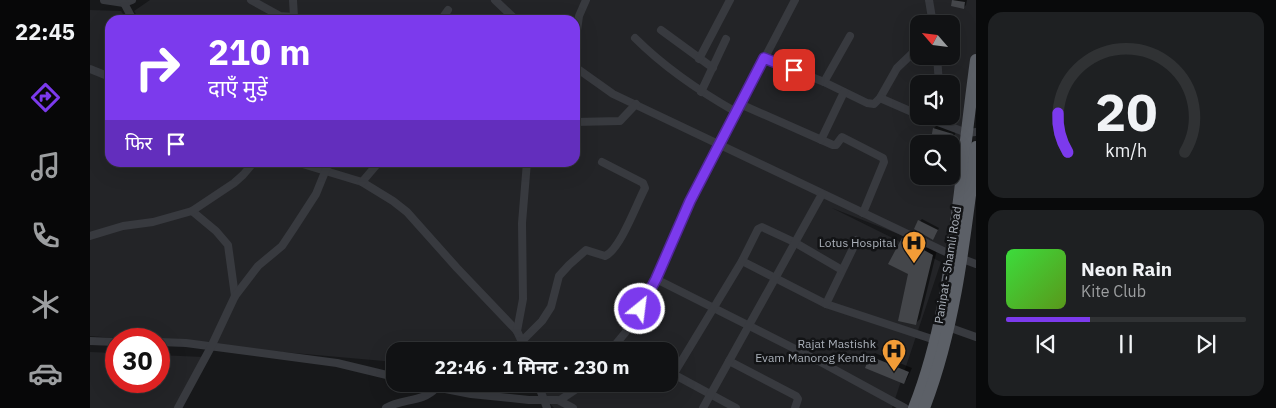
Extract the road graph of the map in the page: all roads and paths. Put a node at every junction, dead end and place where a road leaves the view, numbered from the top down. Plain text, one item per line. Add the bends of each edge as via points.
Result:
1 (104, 0) edge
2 (132, 0) edge
3 (251, 0) edge
4 (293, 0) edge
5 (495, 0) edge
6 (586, 0) edge
7 (730, 0) edge
8 (795, 0) edge
9 (929, 0) edge
10 (124, 3) junction
11 (448, 10) dead end
12 (130, 15) edge
13 (278, 15) edge
14 (295, 15) edge
15 (444, 15) edge
16 (511, 15) edge
17 (579, 15) edge
18 (932, 15) edge
19 (661, 30) dead end
20 (850, 36) dead end
21 (635, 38) dead end
22 (726, 39) dead end
23 (910, 56) edge
24 (764, 58) junction
25 (699, 59) junction
26 (976, 60) edge
27 (713, 68) junction
28 (90, 70) edge
29 (580, 71) edge
30 (105, 75) edge
31 (824, 82) junction
32 (701, 92) junction
33 (844, 92) junction
34 (880, 98) junction
35 (636, 104) junction
36 (740, 104) junction
37 (736, 112) junction
38 (910, 112) edge
39 (580, 122) edge
40 (953, 125) edge
41 (971, 132) edge
42 (821, 140) junction
43 (720, 145) junction
44 (976, 147) edge
45 (602, 162) dead end
46 (251, 167) edge
47 (311, 167) edge
48 (328, 167) edge
49 (375, 167) edge
50 (527, 167) edge
51 (326, 172) junction
52 (362, 182) junction
53 (822, 194) junction
54 (192, 211) junction
55 (863, 214) junction
56 (90, 236) edge
57 (857, 240) dead end
58 (794, 242) junction
59 (957, 257) junction
60 (742, 261) junction
61 (976, 264) edge
62 (842, 270) junction
63 (774, 278) junction
64 (656, 279) junction
65 (235, 296) junction
66 (826, 304) junction
67 (713, 308) junction
68 (748, 326) junction
69 (948, 327) junction
70 (517, 330) junction
71 (976, 337) edge
72 (522, 340) joint
73 (935, 340) junction
74 (90, 341) edge
75 (105, 342) edge
76 (170, 342) edge
77 (617, 342) edge
78 (211, 347) junction
79 (729, 361) junction
80 (678, 368) edge
81 (386, 375) edge
82 (678, 381) edge
83 (432, 392) edge
84 (459, 392) edge
85 (540, 392) edge
86 (572, 392) edge
87 (710, 395) junction
88 (560, 400) junction
89 (544, 405) edge
90 (178, 408) edge
91 (386, 408) edge
92 (573, 408) edge
93 (703, 408) edge
94 (736, 408) edge
95 (794, 408) edge
96 (905, 408) edge
97 (914, 408) edge
98 (924, 408) edge

1 - 10 street
2 - 10 street
3 - 13 street
4 - 14 street
5 - 16 street
6 - 17 street
7 - 25 street
8 - 24 street
9 - 18 street
10 - 12 street
11 - 15 street
19 - 25 street
20 - 31 street
21 - 32 street
22 - 27 street
23 - 34 street via 897,68
24 - 31 street
24 - 36 street
25 - 27 street
26 - 41 highway, Panipat - Shamli Road
27 - 32 street
28 - 30 street
29 - 35 street via 613,94
31 - 33 street
32 - 37 street
33 - 34 street via 872,104
33 - 42 street
34 - 38 street
35 - 39 street via 620,121
35 - 43 street
36 - 37 street
36 - 42 street
37 - 43 street
40 - 41 street
41 - 59 highway, Panipat - Shamli Road
42 - 55 street via 834,146 842,137 883,158
43 - 53 street
43 - 64 street via 681,218
44 - 59 highway, Panipat - Shamli Road
45 - 72 street via 643,183 644,188 623,234 610,253 605,256 586,250 569,265 557,280 553,303 545,317
46 - 54 street via 234,183
47 - 51 street
48 - 51 street
49 - 52 street
50 - 70 street via 522,223 523,298
51 - 52 street
51 - 65 street via 316,194 282,246 258,266
52 - 70 street via 407,212
53 - 55 street
53 - 58 street
54 - 56 street
54 - 65 street via 228,245
55 - 59 street
57 - 62 street
58 - 60 street via 760,228
58 - 62 street
58 - 63 street
59 - 61 street
59 - 69 highway, Panipat - Shamli Road
59 - 73 highway, Panipat - Shamli Road
60 - 63 street
60 - 67 street
62 - 66 street
63 - 66 street
63 - 68 street
64 - 67 street
64 - 77 street
65 - 78 street
66 - 73 street
67 - 68 street
67 - 80 street
68 - 79 street
68 - 96 street
69 - 71 street
69 - 98 highway, Panipat - Shamli Road
70 - 72 street
73 - 97 highway, Panipat - Shamli Road
74 - 75 street
76 - 78 street
78 - 81 street via 337,363
78 - 90 street
79 - 87 street
79 - 95 street via 796,396
82 - 87 street
83 - 91 street
84 - 89 street
85 - 89 street
86 - 88 street
87 - 93 street
87 - 94 street
88 - 89 street
88 - 92 street

